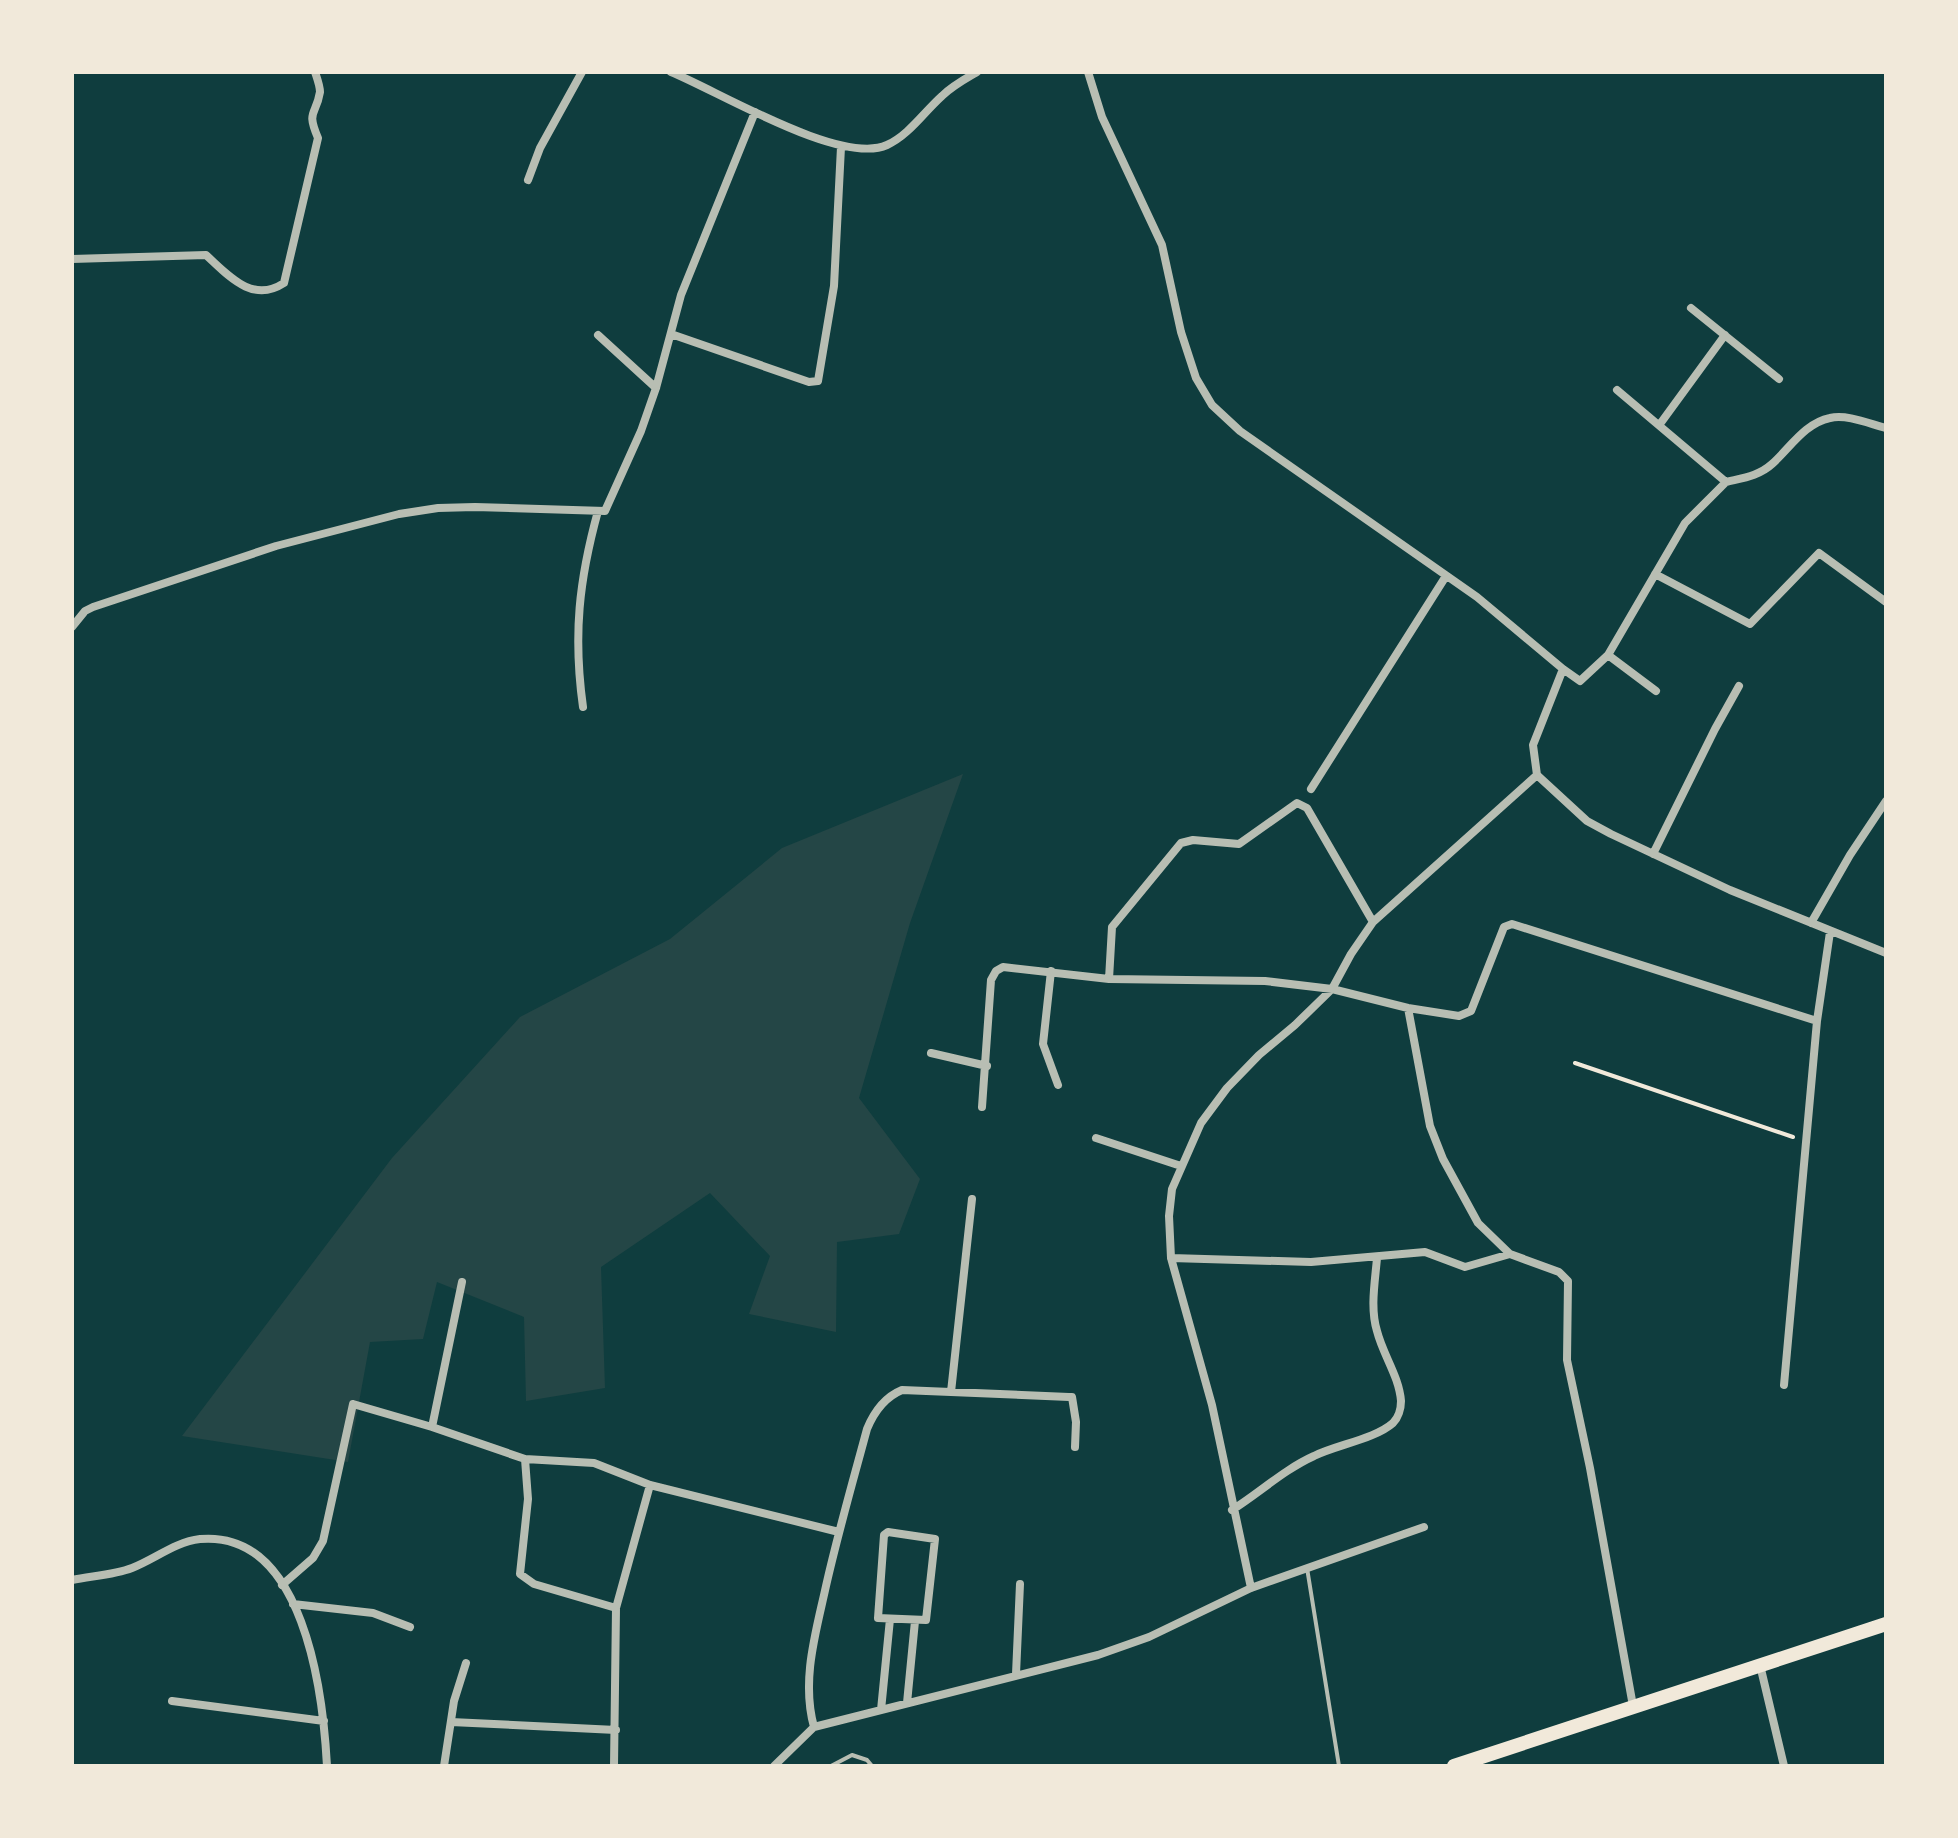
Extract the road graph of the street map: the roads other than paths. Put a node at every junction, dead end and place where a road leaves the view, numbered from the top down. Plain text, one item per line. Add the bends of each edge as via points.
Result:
1 (315, 72) edge
2 (582, 72) edge
3 (671, 72) edge
4 (977, 72) edge
5 (1088, 72) edge
6 (687, 75) edge
7 (755, 112) junction
8 (841, 147) junction
9 (528, 180) dead end
10 (72, 259) edge
11 (1691, 308) dead end
12 (671, 334) junction
13 (598, 335) dead end
14 (1725, 335) junction
15 (1779, 379) dead end
16 (656, 388) junction
17 (1617, 390) dead end
18 (1660, 424) junction
19 (1886, 428) edge
20 (1726, 482) junction
21 (598, 511) junction
22 (1655, 574) junction
23 (1446, 576) junction
24 (1886, 602) edge
25 (72, 627) edge
26 (1608, 655) junction
27 (1563, 669) junction
28 (1739, 686) dead end
29 (1656, 691) dead end
30 (583, 707) dead end
31 (1537, 775) junction
32 (1311, 789) dead end
33 (1886, 801) edge
34 (1653, 854) junction
35 (1373, 922) junction
36 (1811, 923) junction
37 (1830, 932) junction
38 (1886, 953) edge
39 (1051, 971) junction
40 (1109, 979) junction
41 (1332, 989) junction
42 (1408, 1008) junction
43 (1817, 1021) junction
44 (931, 1053) dead end
45 (987, 1066) junction
46 (1058, 1085) dead end
47 (982, 1107) dead end
48 (1096, 1138) dead end
49 (1181, 1166) junction
50 (972, 1199) dead end
51 (1510, 1254) junction
52 (1171, 1258) junction
53 (1377, 1258) junction
54 (462, 1282) dead end
55 (1784, 1385) dead end
56 (951, 1392) junction
57 (432, 1427) junction
58 (1075, 1447) dead end
59 (525, 1459) junction
60 (650, 1485) junction
61 (1232, 1510) junction
62 (1424, 1527) dead end
63 (839, 1532) junction
64 (1307, 1568) junction
65 (72, 1580) edge
66 (1020, 1584) dead end
67 (282, 1585) junction
68 (1251, 1588) junction
69 (293, 1604) junction
70 (616, 1608) junction
71 (890, 1619) junction
72 (915, 1621) junction
73 (1886, 1624) edge
74 (410, 1627) dead end
75 (466, 1663) dead end
76 (1760, 1665) junction
77 (1016, 1674) junction
78 (172, 1701) dead end
79 (907, 1703) junction
80 (1633, 1706) junction
81 (881, 1710) junction
82 (324, 1721) junction
83 (451, 1722) junction
84 (814, 1727) junction
85 (616, 1730) junction
86 (327, 1766) edge
87 (444, 1766) edge
88 (614, 1766) edge
89 (774, 1766) edge
90 (831, 1766) edge
91 (872, 1766) edge
92 (1339, 1766) edge
93 (1454, 1766) edge
94 (1784, 1766) edge

1 - 10 street via 320,91 312,123 318,138 284,283 267,290 239,286 206,255
2 - 9 street
3 - 6 street
4 - 8 street via 884,147
5 - 23 street via 1102,117 1162,245 1181,332 1196,378 1212,405 1240,431
6 - 7 street
7 - 8 street
7 - 12 street via 681,295
8 - 12 street via 834,286 818,381
11 - 14 street
12 - 16 street
13 - 16 street
14 - 15 street
14 - 18 street
16 - 21 street via 607,509
17 - 18 street
18 - 20 street
19 - 20 street via 1832,417 1789,445 1771,466
20 - 22 street via 1685,523
21 - 25 street via 475,507 399,514 276,546 93,607
21 - 30 street via 578,605
22 - 24 street via 1750,624 1819,553
22 - 26 street
23 - 27 street
23 - 32 street
26 - 27 street via 1580,681
26 - 29 street
27 - 31 street via 1533,745
28 - 34 street
31 - 34 street via 1587,821
31 - 35 street
33 - 36 street
34 - 36 street
35 - 40 street via 1307,808 1297,803 1239,844 1181,843 1112,927
35 - 41 street
36 - 37 street
37 - 38 street
37 - 43 street
39 - 40 street
39 - 45 street via 996,971 991,980
39 - 46 street via 1043,1044
40 - 41 street via 1265,981
41 - 42 street
41 - 49 street via 1227,1088 1201,1123
42 - 43 street via 1466,1015 1471,1011 1504,927 1512,924
42 - 51 street via 1430,1126 1443,1159 1478,1223
43 - 55 street
44 - 45 street
45 - 47 street
48 - 49 street
49 - 52 street via 1169,1216
50 - 56 street
51 - 53 street via 1465,1267 1425,1252
51 - 80 street via 1559,1272 1568,1281 1567,1360
52 - 53 street
52 - 61 street via 1212,1405
53 - 61 street via 1373,1311 1401,1402 1398,1417 1378,1432 1310,1457
54 - 57 street
56 - 58 street via 1072,1397
56 - 63 street via 902,1390 883,1403 867,1429
57 - 59 street
57 - 67 street via 353,1404 323,1541 313,1558
59 - 60 street via 594,1463
59 - 70 street via 528,1499 520,1574 534,1584
60 - 63 street
60 - 70 street
61 - 68 street
62 - 64 street
63 - 84 street via 808,1676
64 - 68 street
64 - 92 lane
65 - 67 street via 131,1569 190,1541 213,1539 257,1554
66 - 77 street
67 - 69 street
68 - 77 street via 1149,1637
69 - 74 street via 373,1613
69 - 82 street via 313,1659
70 - 85 street
71 - 72 street
71 - 72 street via 878,1618 888,1532 935,1539 928,1618
71 - 81 street
72 - 79 street
73 - 76 main road
75 - 83 street
76 - 80 main road
76 - 94 street
77 - 79 street
78 - 82 street
79 - 81 street
80 - 93 main road
81 - 84 street
82 - 86 street
83 - 85 street
83 - 87 street
84 - 89 street
85 - 88 street
90 - 91 lane via 852,1755

